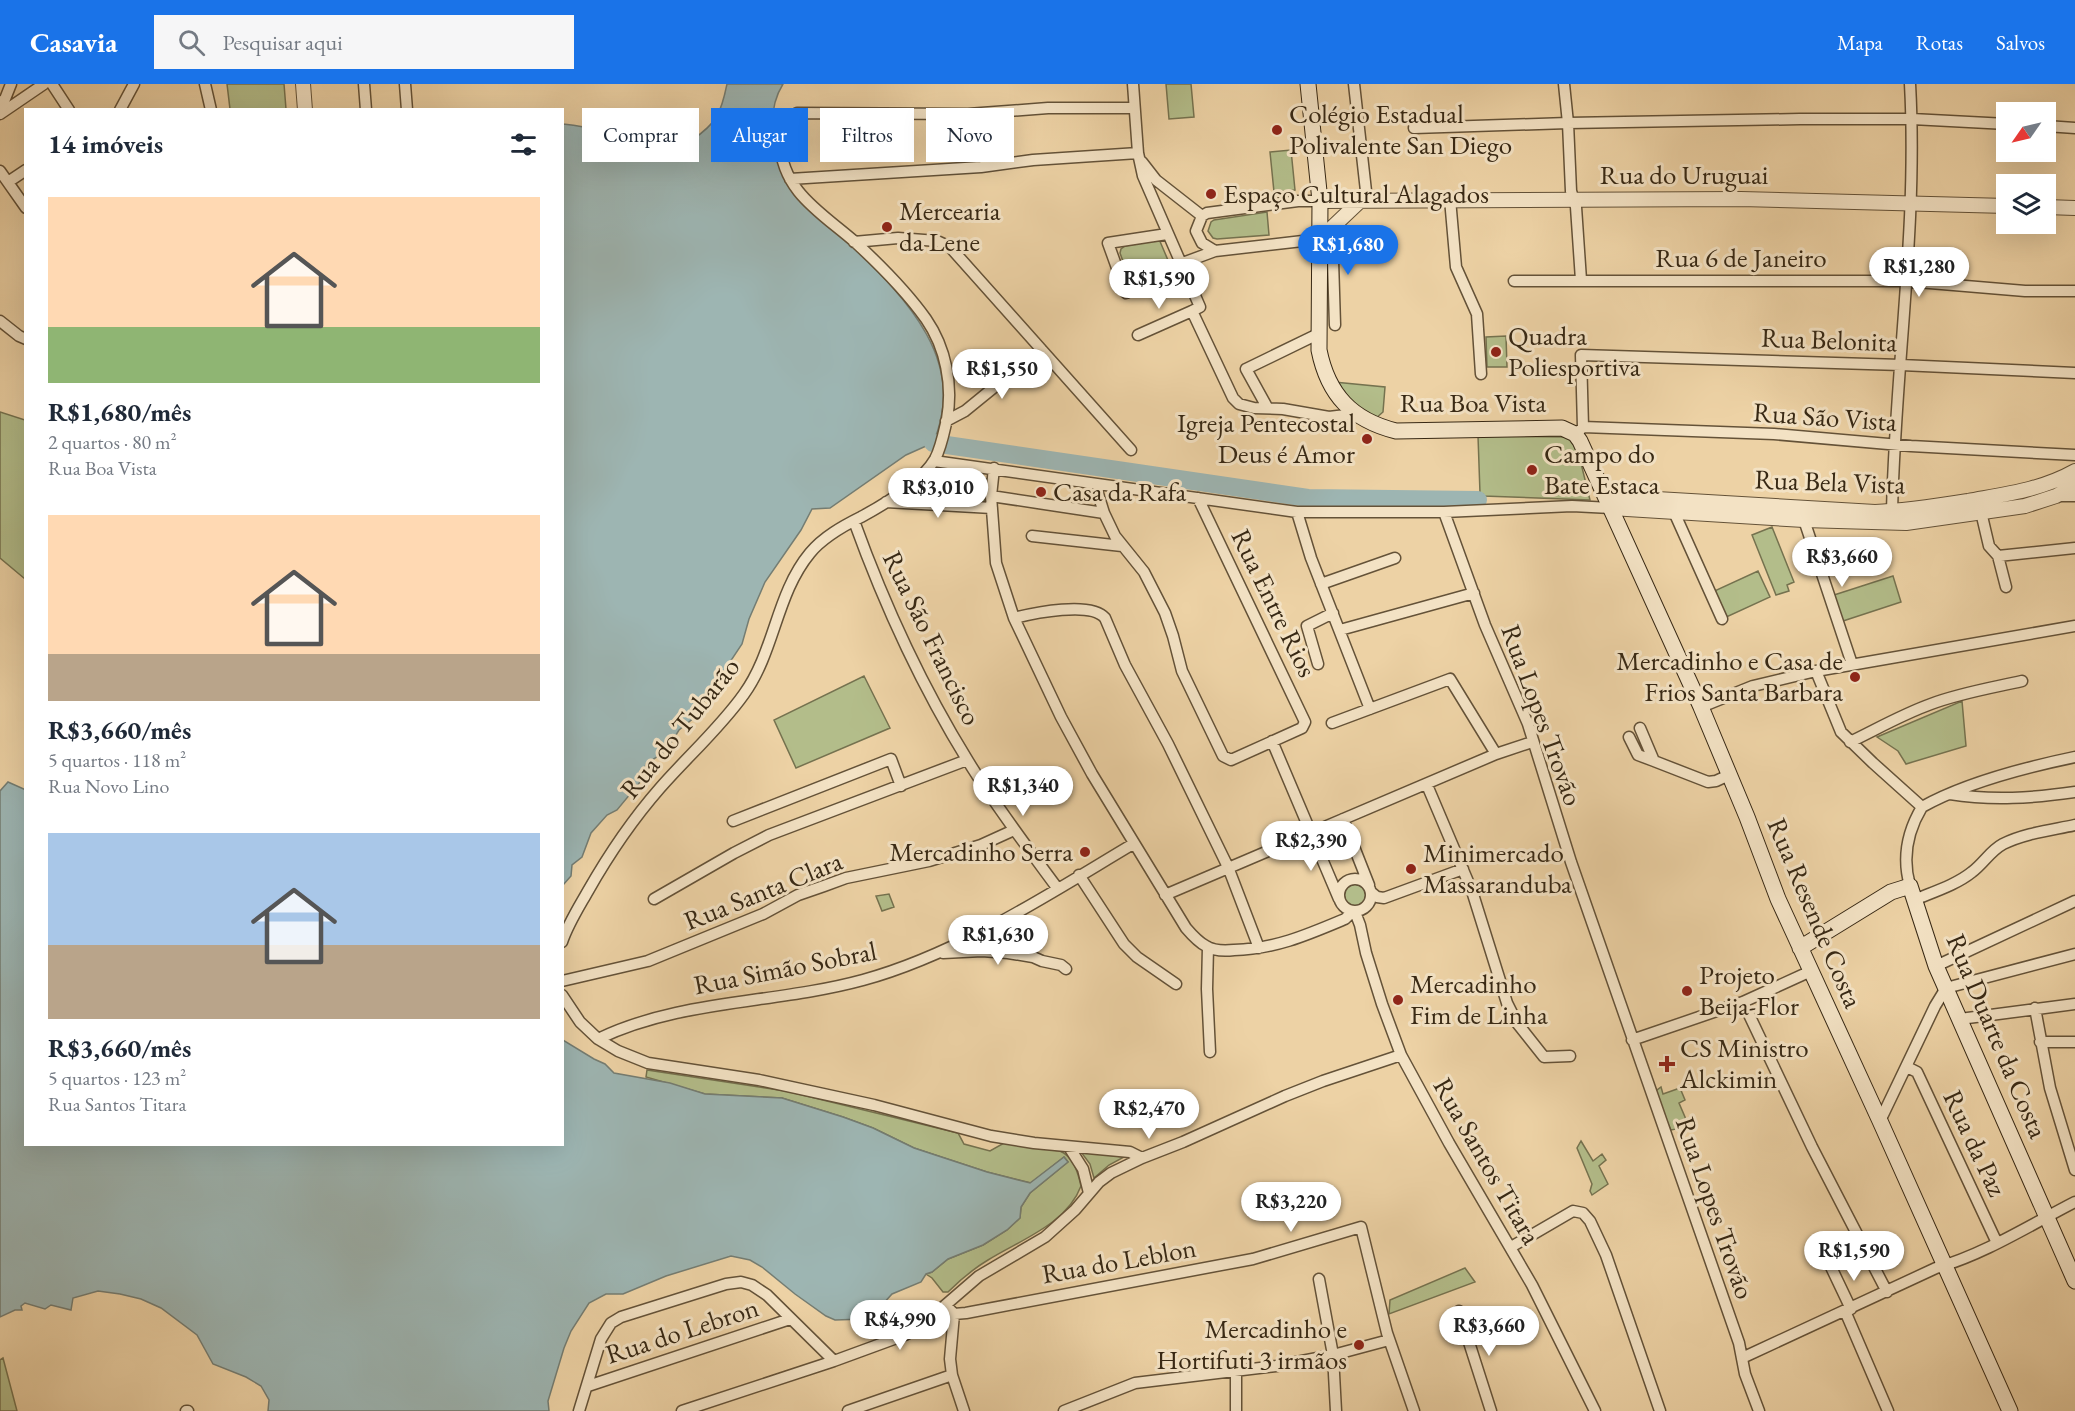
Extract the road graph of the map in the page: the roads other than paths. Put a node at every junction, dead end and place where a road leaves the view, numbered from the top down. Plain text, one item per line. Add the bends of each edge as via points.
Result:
1 (11, 84) edge
2 (44, 84) edge
3 (52, 84) edge
4 (205, 84) edge
5 (303, 84) edge
6 (364, 84) edge
7 (405, 84) edge
8 (1133, 84) edge
9 (1308, 84) edge
10 (1354, 84) edge
11 (1564, 84) edge
12 (1910, 84) edge
13 (131, 86) edge
14 (19, 101) junction
15 (0, 103) edge
16 (24, 108) edge
17 (68, 108) edge
18 (121, 108) edge
19 (211, 108) edge
20 (305, 108) edge
21 (366, 108) edge
22 (406, 108) edge
23 (1134, 108) junction
24 (0, 114) edge
25 (1912, 118) junction
26 (1568, 123) junction
27 (1996, 123) edge
28 (2056, 127) edge
29 (1414, 128) dead end
30 (2075, 128) edge
31 (1139, 156) junction
32 (0, 171) edge
33 (24, 171) edge
34 (790, 179) junction
35 (8, 182) junction
36 (1171, 193) junction
37 (1450, 199) junction
38 (1573, 199) junction
39 (1364, 200) junction
40 (1320, 201) junction
41 (1910, 202) junction
42 (24, 205) edge
43 (1996, 206) edge
44 (1155, 207) junction
45 (2056, 207) edge
46 (2075, 208) edge
47 (1202, 216) junction
48 (1332, 228) junction
49 (1167, 234) junction
50 (1320, 239) junction
51 (854, 242) junction
52 (1215, 251) junction
53 (1180, 264) junction
54 (1581, 280) junction
55 (1514, 281) dead end
56 (1906, 281) junction
57 (2075, 291) edge
58 (1192, 311) junction
59 (0, 321) edge
60 (1335, 325) dead end
61 (1318, 334) junction
62 (1138, 335) dead end
63 (24, 338) edge
64 (1041, 349) junction
65 (1901, 365) junction
66 (2075, 373) edge
67 (1481, 374) dead end
68 (1267, 407) junction
69 (1354, 414) junction
70 (946, 421) junction
71 (1579, 430) junction
72 (1893, 445) junction
73 (1131, 450) dead end
74 (2075, 455) edge
75 (936, 457) junction
76 (994, 468) junction
77 (2075, 471) edge
78 (1095, 484) junction
79 (2075, 485) edge
80 (2053, 489) junction
81 (991, 496) junction
82 (2075, 496) edge
83 (1198, 498) junction
84 (886, 502) junction
85 (1609, 502) junction
86 (992, 508) junction
87 (1297, 512) junction
88 (1444, 512) junction
89 (1674, 512) junction
90 (1892, 512) junction
91 (1981, 512) junction
92 (1104, 513) junction
93 (1804, 520) junction
94 (854, 521) junction
95 (1032, 536) dead end
96 (1122, 546) junction
97 (2075, 548) edge
98 (1998, 556) junction
99 (1395, 558) dead end
100 (1321, 584) junction
101 (2006, 587) dead end
102 (1474, 593) junction
103 (1333, 613) junction
104 (1014, 618) junction
105 (1722, 619) dead end
106 (2075, 626) edge
107 (1340, 630) junction
108 (1318, 664) dead end
109 (1852, 664) junction
110 (1816, 671) junction
111 (2022, 681) dead end
112 (1701, 708) junction
113 (1370, 709) junction
114 (1332, 723) dead end
115 (1640, 728) dead end
116 (1629, 737) dead end
117 (1272, 741) junction
118 (1532, 742) junction
119 (1850, 742) junction
120 (1496, 754) junction
121 (2075, 756) edge
122 (967, 760) junction
123 (1654, 761) junction
124 (1730, 775) junction
125 (1426, 785) junction
126 (901, 786) junction
127 (2075, 792) edge
128 (1949, 794) junction
129 (1922, 807) junction
130 (1343, 819) junction
131 (733, 821) dead end
132 (2075, 825) edge
133 (1014, 830) junction
134 (1310, 833) junction
135 (1133, 844) junction
136 (1228, 867) junction
137 (1464, 869) junction
138 (1079, 876) junction
139 (1058, 889) junction
140 (1373, 893) junction
141 (1912, 893) junction
142 (1165, 895) junction
143 (654, 899) dead end
144 (1339, 899) junction
145 (2075, 901) edge
146 (1357, 911) junction
147 (564, 938) edge
148 (1208, 947) junction
149 (1258, 948) junction
150 (1800, 948) junction
151 (937, 953) junction
152 (2075, 954) edge
153 (1936, 966) junction
154 (1066, 969) dead end
155 (1811, 971) junction
156 (564, 981) edge
157 (1176, 984) dead end
158 (1946, 988) junction
159 (564, 998) edge
160 (1743, 1002) junction
161 (2075, 1004) edge
162 (2035, 1008) junction
163 (1960, 1019) junction
164 (598, 1039) junction
165 (1632, 1040) junction
166 (2040, 1042) junction
167 (2075, 1042) edge
168 (1210, 1052) dead end
169 (1401, 1055) junction
170 (1569, 1056) dead end
171 (1907, 1067) junction
172 (1880, 1121) junction
173 (1069, 1147) junction
174 (1142, 1158) junction
175 (2075, 1170) edge
176 (1089, 1193) junction
177 (2075, 1202) edge
178 (2047, 1216) junction
179 (1997, 1243) junction
180 (1511, 1247) junction
181 (1945, 1266) junction
182 (1831, 1267) dead end
183 (1318, 1279) dead end
184 (2075, 1281) edge
185 (1887, 1292) junction
186 (950, 1310) junction
187 (1848, 1310) junction
188 (1459, 1311) dead end
189 (790, 1319) junction
190 (1389, 1340) junction
191 (1333, 1355) junction
192 (1742, 1358) junction
193 (834, 1360) junction
194 (1236, 1372) junction
195 (952, 1375) junction
196 (588, 1386) junction
197 (579, 1411) edge
198 (682, 1411) edge
199 (848, 1411) edge
200 (964, 1411) edge
201 (1064, 1411) edge
202 (1236, 1411) edge
203 (1336, 1411) edge
204 (1414, 1411) edge
205 (1491, 1411) edge
206 (1595, 1411) edge
207 (1660, 1411) edge
208 (1759, 1411) edge
209 (1888, 1411) edge
210 (2010, 1411) edge

1 - 15 street
2 - 14 street
3 - 17 street
4 - 19 street
5 - 20 street
6 - 21 street
7 - 22 street
8 - 23 street
9 - 40 main road, Rua Boa Vista
10 - 39 street
11 - 26 street
12 - 25 street
13 - 18 street
14 - 16 street
14 - 24 street
23 - 31 street
23 - 34 street via 1048,108 968,114 797,113 783,124 779,137
25 - 26 street
25 - 27 street
25 - 41 street
26 - 29 street
26 - 38 street
28 - 30 street
31 - 34 street
31 - 36 street
31 - 44 street
32 - 35 street
33 - 35 street
34 - 51 street via 803,199
35 - 42 street
36 - 44 street
36 - 47 street
37 - 38 street, Rua do Uruguai
37 - 39 street, Rua do Uruguai
37 - 67 street via 1456,267 1477,314
38 - 41 street, Rua do Uruguai
38 - 54 street
39 - 40 street, Rua do Uruguai
39 - 48 street
40 - 47 street via 1214,211
40 - 50 main road, Rua Boa Vista
41 - 43 street, Rua do Uruguai
41 - 56 street
44 - 49 street
45 - 46 street
47 - 52 street via 1196,231 1198,237
48 - 50 street
48 - 60 street
49 - 53 street
49 - 53 street via 1108,243 1126,293
50 - 52 street
50 - 61 main road, Rua Boa Vista
51 - 64 street via 898,238 937,241 950,247
51 - 70 street via 907,297 937,339 948,383
52 - 53 street
53 - 58 street via 1200,307
54 - 55 street, Rua 6 de Janeiro
54 - 56 street, Rua 6 de Janeiro
56 - 57 street, Rua 6 de Janeiro
56 - 65 street
58 - 62 street
58 - 68 street via 1233,398 1246,407
59 - 63 street
61 - 68 street via 1246,369
61 - 69 main road, Rua Boa Vista via 1326,376
64 - 70 street via 965,411
64 - 73 street
65 - 66 street, Rua Belonita
65 - 71 street, Rua Belonita via 1581,355
65 - 72 street
68 - 69 street via 1329,417
69 - 71 main road, Rua Boa Vista via 1396,431
70 - 75 street
71 - 72 street, Rua São Vista via 1774,434
71 - 85 main road, Rua Resende Costa
72 - 74 street, Rua São Vista
72 - 90 street
75 - 76 street
75 - 84 street, Rua do Tubarão
76 - 78 street
76 - 81 street
77 - 80 street
78 - 83 street
78 - 92 street
79 - 80 street
80 - 82 street
80 - 90 street, Rua Bela Vista
80 - 91 street, Rua Bela Vista via 2025,506
81 - 86 street
81 - 92 street
83 - 87 street
83 - 117 street, Rua Entre Rios via 1304,718 1302,728
84 - 86 street
84 - 94 street, Rua do Tubarão
85 - 88 street
85 - 89 street, Rua Bela Vista
85 - 90 street, Rua Bela Vista
85 - 112 main road, Rua Resende Costa
86 - 104 street via 996,563
87 - 88 street
87 - 100 street
88 - 102 street, Rua Lopes Trovão
89 - 93 street, Rua Bela Vista
89 - 105 street
91 - 93 street, Rua Bela Vista via 1906,524
91 - 98 street via 1989,546
92 - 96 street
93 - 109 street
94 - 122 street, Rua São Francisco via 889,613
94 - 147 street, Rua do Tubarão via 811,551 784,598 758,670 744,694 630,825
95 - 96 street
96 - 117 street via 1144,572 1160,604 1182,671 1223,756 1231,760
97 - 98 street
98 - 101 street
99 - 100 street
100 - 103 street
102 - 107 street
102 - 118 street, Rua Lopes Trovão
103 - 107 street
103 - 108 street via 1307,626
104 - 135 street via 1061,717
104 - 136 street via 1090,610 1105,618 1130,676
106 - 109 street
107 - 113 street
109 - 110 street
110 - 112 street via 1753,686
110 - 119 street via 1835,721
111 - 119 street via 1931,704
112 - 124 main road, Rua Resende Costa
113 - 114 street
113 - 120 street via 1450,679
115 - 123 street
116 - 123 street via 1638,755
117 - 134 street
118 - 120 street
118 - 165 street, Rua Lopes Trovão
119 - 129 street
120 - 125 street
121 - 128 street via 2004,774
122 - 126 street
122 - 133 street, Rua São Francisco
123 - 124 street via 1708,782
124 - 150 main road, Rua Resende Costa
125 - 130 street
125 - 137 street
126 - 131 street via 891,759
126 - 143 street via 769,835
127 - 128 street via 1982,799
128 - 129 street
129 - 141 street, Rua Duarte da Costa via 1906,848 1906,872
130 - 134 street
130 - 140 street
132 - 141 street via 2018,837 1994,849 1962,879
133 - 139 street, Rua São Francisco
133 - 156 street, Rua Santa Clara via 929,861 846,878 798,895 763,914 648,961
134 - 136 street
134 - 144 street
135 - 138 street, Rua Simão Sobral
135 - 142 street
136 - 142 street
136 - 149 street
137 - 140 street via 1384,898
137 - 170 street via 1517,1023 1544,1057
138 - 139 street, Rua Simão Sobral
138 - 157 street via 1124,944
139 - 151 street, Rua Simão Sobral
140 - 144 street via 1361,880 1350,880 1341,888
140 - 146 street via 1370,902
141 - 150 main road via 1891,892
141 - 153 main road, Rua Duarte da Costa
142 - 148 street via 1186,928
144 - 146 street via 1345,908
145 - 153 street
146 - 149 street via 1294,940
146 - 169 street, Rua Santos Titara via 1366,953
148 - 149 street via 1224,951
148 - 168 street
150 - 155 main road, Rua Resende Costa
151 - 154 street via 1008,953
151 - 164 street, Rua Simão Sobral via 861,980 660,1016
152 - 158 street
153 - 158 main road, Rua Duarte da Costa
155 - 160 street
155 - 172 main road, Rua Resende Costa
158 - 163 main road, Rua Duarte da Costa
158 - 171 street
159 - 164 street via 580,1022
160 - 165 street
160 - 185 street
161 - 162 street
162 - 163 street
162 - 166 street
163 - 178 main road, Rua Duarte da Costa
164 - 173 street via 648,1063 759,1080 991,1136
165 - 192 street, Rua Lopes Trovão
166 - 167 street
166 - 175 street
169 - 174 street via 1323,1081
169 - 180 street, Rua Santos Titara via 1445,1145
171 - 172 street
171 - 179 street, Rua da Paz via 1917,1072
172 - 181 main road, Rua Resende Costa
173 - 174 street via 1130,1152
173 - 176 street via 1083,1169
174 - 176 street via 1111,1173
176 - 186 street via 1045,1237 979,1276
177 - 178 street
178 - 179 street
178 - 184 main road, Rua Duarte da Costa
179 - 181 street
180 - 206 street, Rua Santos Titara
180 - 207 street via 1573,1211 1583,1213 1606,1256
181 - 185 street
181 - 210 main road, Rua Resende Costa
182 - 187 street
183 - 191 street
185 - 187 street
186 - 190 street, Rua do Leblon via 1252,1259 1361,1227
186 - 193 street via 904,1335
186 - 195 street
187 - 192 street
187 - 209 street
188 - 205 street
189 - 193 street, Rua do Lebron
189 - 196 street, Rua do Lebron
189 - 196 street, Rua do Lebron via 767,1295 741,1282 621,1317 605,1330
190 - 191 street
190 - 204 street
191 - 194 street
191 - 203 street
192 - 208 street, Rua Lopes Trovão
193 - 198 street
194 - 201 street via 1135,1383
194 - 202 street
195 - 199 street
195 - 200 street
196 - 197 street, Rua do Lebron

